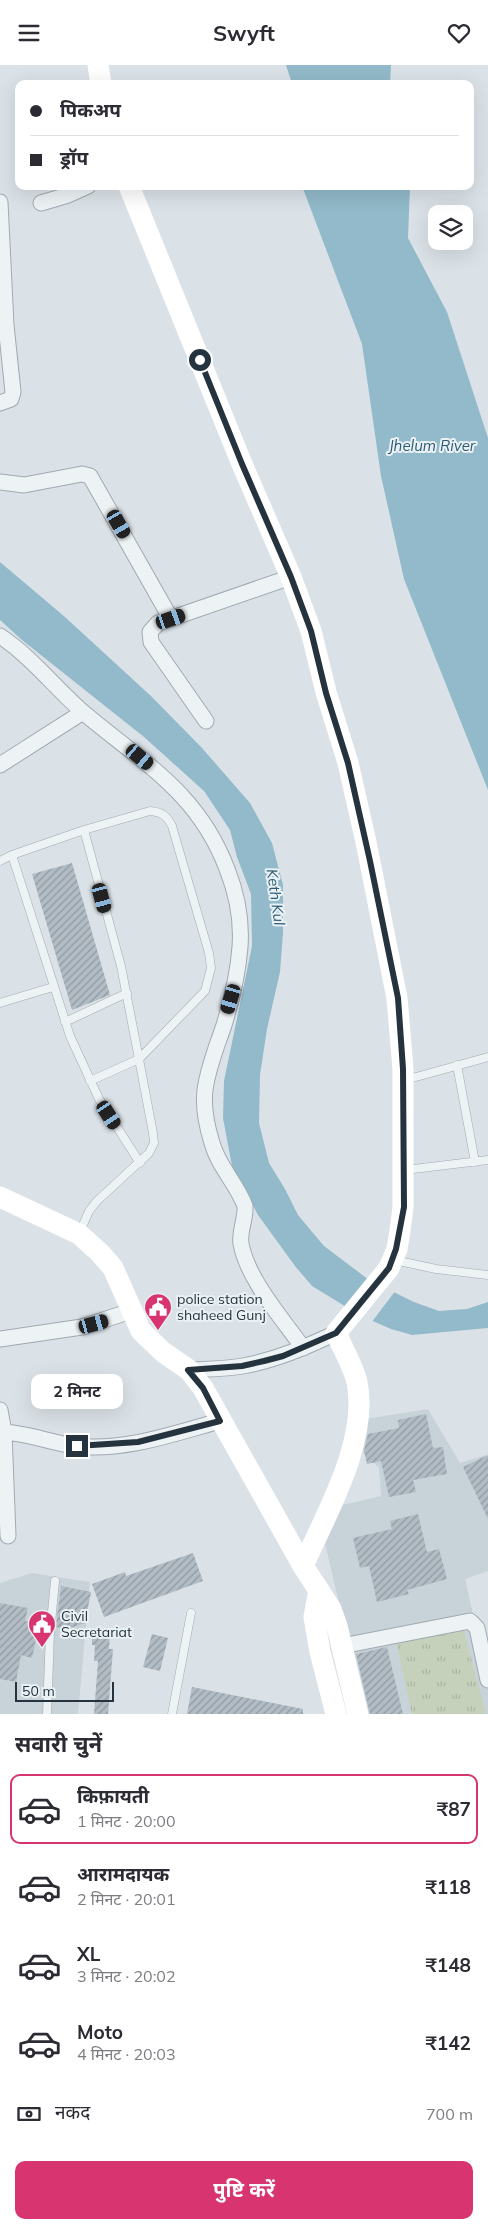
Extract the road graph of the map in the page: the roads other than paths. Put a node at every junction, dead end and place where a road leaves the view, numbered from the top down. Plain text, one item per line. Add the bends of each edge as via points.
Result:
1 (98, 65) edge
2 (100, 80) edge
3 (79, 190) edge
4 (131, 190) edge
5 (0, 202) edge
6 (41, 203) dead end
7 (0, 403) edge
8 (0, 482) edge
9 (291, 577) junction
10 (171, 619) junction
11 (0, 636) edge
12 (83, 712) junction
13 (206, 721) dead end
14 (0, 765) edge
15 (84, 830) junction
16 (12, 855) junction
17 (0, 861) edge
18 (53, 987) junction
19 (127, 993) junction
20 (0, 1003) edge
21 (65, 1022) junction
22 (488, 1057) edge
23 (139, 1059) junction
24 (457, 1065) junction
25 (403, 1080) junction
26 (90, 1081) junction
27 (488, 1160) edge
28 (475, 1162) junction
29 (140, 1163) junction
30 (403, 1170) junction
31 (0, 1197) edge
32 (79, 1234) junction
33 (391, 1263) junction
34 (488, 1275) edge
35 (131, 1311) junction
36 (338, 1330) junction
37 (0, 1339) edge
38 (303, 1348) junction
39 (188, 1370) junction
40 (0, 1410) edge
41 (220, 1421) junction
42 (2, 1432) edge
43 (8, 1536) dead end
44 (303, 1566) junction
45 (55, 1581) dead end
46 (319, 1590) junction
47 (191, 1613) dead end
48 (342, 1646) junction
49 (488, 1681) edge
50 (47, 1714) edge
51 (172, 1714) edge
52 (336, 1714) edge
53 (358, 1714) edge

1 - 2 street
3 - 6 street
4 - 9 street
5 - 7 street via 13,392 10,399
8 - 10 street via 24,485 82,474 90,476
9 - 10 street
9 - 25 street via 311,631 348,763 366,842 398,998
10 - 13 street via 153,627 151,642
11 - 12 street via 14,645
12 - 14 street
12 - 38 street via 169,781 192,806 220,849 230,877 240,923 240,947 231,999 210,1067 205,1092 206,1111 212,1144 245,1206 241,1245 249,1268
15 - 16 lane
15 - 19 lane
15 - 23 lane via 150,811 159,812 167,818 209,953 211,968 205,991
16 - 17 lane
16 - 18 lane
18 - 20 lane
18 - 21 lane
19 - 21 lane
19 - 23 lane
21 - 26 lane
22 - 24 lane
23 - 26 lane
23 - 29 lane via 154,1143
24 - 25 lane
24 - 28 lane
25 - 30 street
26 - 29 lane
27 - 28 lane
28 - 30 lane
29 - 32 lane via 96,1201
30 - 33 street via 404,1207
31 - 32 street
32 - 35 street via 113,1268
33 - 34 lane
33 - 36 street
35 - 37 street via 82,1327
35 - 39 street via 151,1343
36 - 38 street
36 - 44 street via 356,1381 359,1402 357,1427 340,1481
38 - 39 street via 242,1366
39 - 41 street via 203,1388
40 - 42 street
41 - 42 street via 138,1442 103,1446 77,1446
41 - 44 street
42 - 43 street
44 - 46 street
45 - 50 lane
46 - 48 street via 331,1609
46 - 52 street via 314,1617
47 - 51 lane
48 - 49 street via 470,1621 477,1628
48 - 53 street

